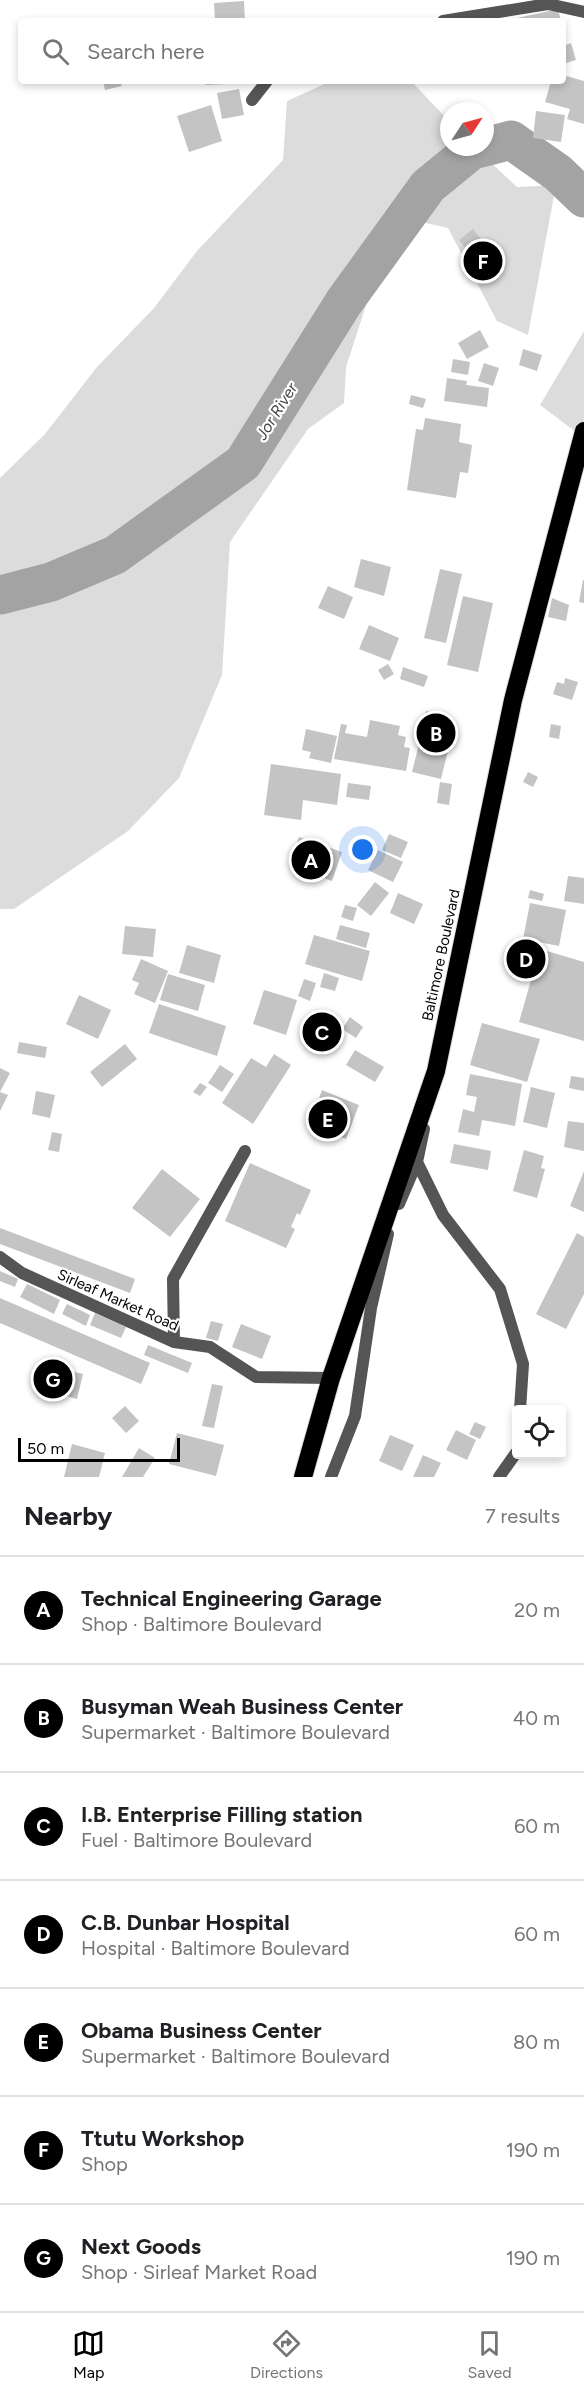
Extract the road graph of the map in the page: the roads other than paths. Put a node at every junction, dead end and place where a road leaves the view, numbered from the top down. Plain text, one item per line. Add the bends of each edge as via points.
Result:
1 (584, 12) edge
2 (462, 18) edge
3 (265, 84) edge
4 (252, 100) dead end
5 (584, 431) edge
6 (435, 1071) junction
7 (245, 1151) dead end
8 (417, 1162) junction
9 (0, 1257) edge
10 (174, 1342) junction
11 (331, 1378) junction
12 (520, 1405) edge
13 (512, 1459) edge
14 (303, 1477) edge
15 (331, 1477) edge
16 (499, 1477) edge

1 - 2 street via 548,4
3 - 4 street
5 - 6 highway, Baltimore Boulevard via 513,700
6 - 8 street
6 - 11 highway, Baltimore Boulevard
7 - 10 street via 173,1279
8 - 12 street via 443,1215 500,1289 523,1364
8 - 15 street via 390,1222 371,1308 355,1416
9 - 10 street, Sirleaf Market Road via 22,1274
10 - 11 street, Sirleaf Market Road via 210,1347 256,1377
11 - 14 highway, Baltimore Boulevard
13 - 16 street

